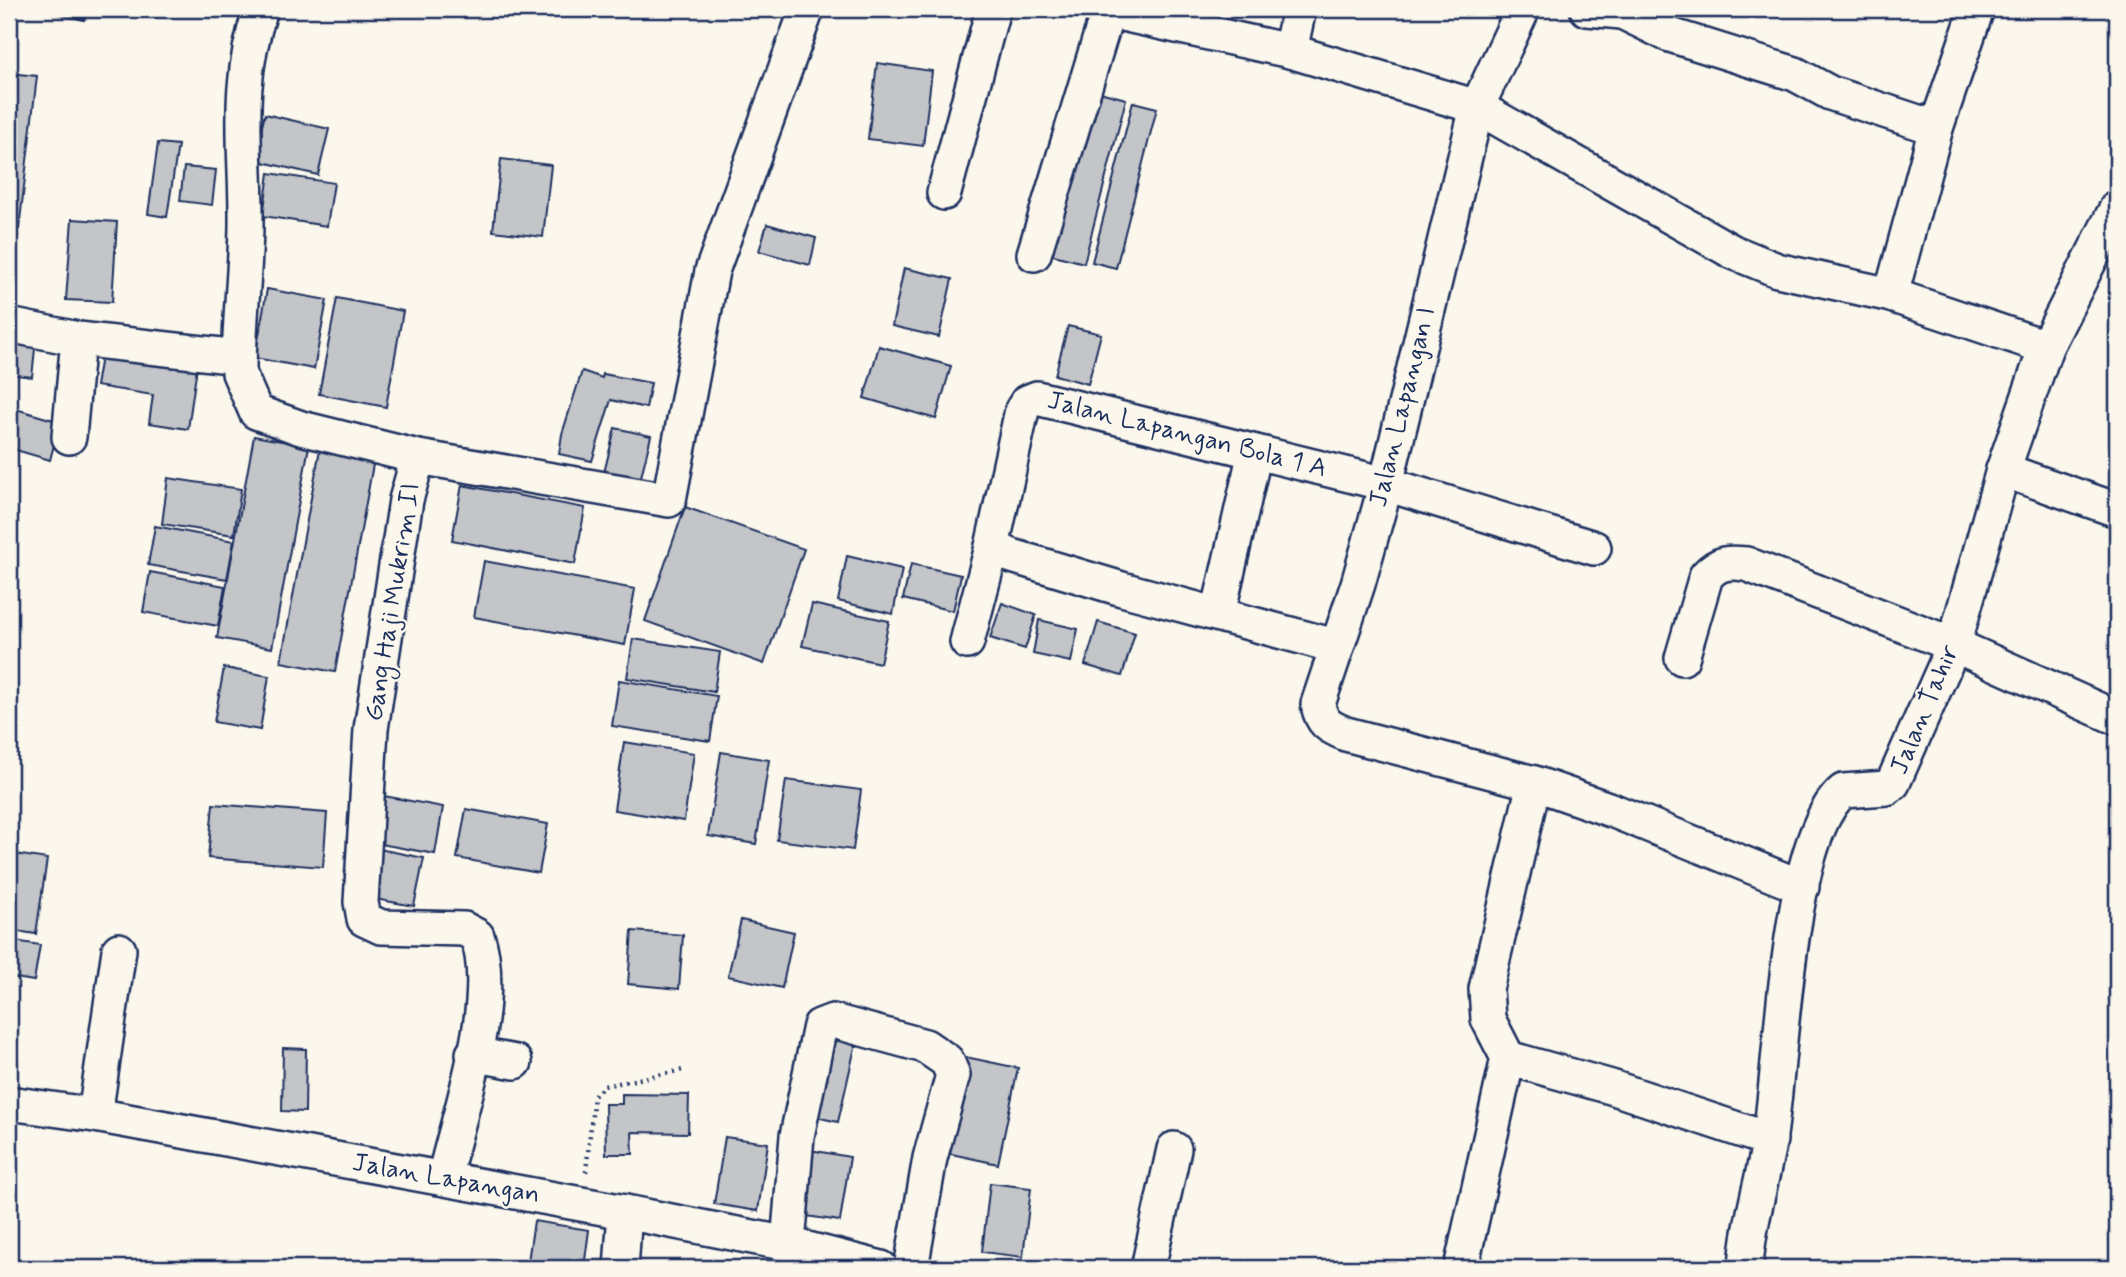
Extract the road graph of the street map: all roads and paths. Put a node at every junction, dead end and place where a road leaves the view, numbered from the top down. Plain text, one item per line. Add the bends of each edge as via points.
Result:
1 (261, 9) edge
2 (807, 9) edge
3 (993, 9) edge
4 (1299, 9) edge
5 (1523, 9) edge
6 (1587, 9) edge
7 (1977, 9) edge
8 (1103, 10) edge
9 (1625, 10) edge
10 (1290, 51) junction
11 (1477, 107) junction
12 (1936, 128) junction
13 (944, 193) dead end
14 (2117, 207) edge
15 (1034, 254) dead end
16 (1891, 295) junction
17 (9, 324) edge
18 (78, 339) junction
19 (2046, 347) junction
20 (239, 357) junction
21 (69, 437) dead end
22 (1255, 452) junction
23 (418, 457) junction
24 (2003, 470) junction
25 (1386, 484) junction
26 (2117, 510) edge
27 (992, 547) junction
28 (1594, 548) dead end
29 (1218, 614) junction
30 (967, 642) dead end
31 (1954, 645) junction
32 (1335, 646) junction
33 (1682, 659) dead end
34 (2117, 718) edge
35 (1534, 783) junction
36 (1802, 887) junction
37 (119, 950) dead end
38 (473, 1054) junction
39 (1508, 1058) junction
40 (515, 1062) dead end
41 (683, 1070) dead end
42 (9, 1103) edge
43 (95, 1115) junction
44 (1770, 1140) junction
45 (1174, 1149) dead end
46 (444, 1178) junction
47 (582, 1204) junction
48 (625, 1212) junction
49 (789, 1244) junction
50 (621, 1268) edge
51 (881, 1268) edge
52 (911, 1268) edge
53 (1148, 1268) edge
54 (1461, 1268) edge
55 (1746, 1268) edge

1 - 20 street, Gang Haji Mukrim II via 250,40 242,104 246,229
2 - 23 street via 712,271 669,500
3 - 13 street
4 - 10 street
5 - 11 street, Jalan Lapangan I
6 - 9 street
7 - 12 street
8 - 10 street
8 - 15 street
9 - 12 street via 1667,34 1795,74 1830,93
10 - 11 street
11 - 16 street via 1733,253 1777,270
11 - 25 street, Jalan Lapangan I
12 - 16 street
14 - 19 street, Jalan Tahir
16 - 19 street
17 - 18 street
18 - 20 street
18 - 21 street
19 - 24 street, Jalan Tahir
20 - 23 street, Gang Haji Mukrim II via 239,373 256,412
22 - 25 street, Jalan Lapangan Bola 1 A
22 - 27 street, Jalan Lapangan Bola 1 A via 1037,398 1022,410
22 - 29 street
23 - 38 street, Gang Haji Mukrim II via 406,500 371,729 362,912 364,919 381,928 464,929 477,936 483,952 484,1001
24 - 26 street
24 - 31 street, Jalan Tahir
25 - 28 street, Jalan Lapangan Bola 1 A
25 - 32 street, Jalan Lapangan I
27 - 29 street
27 - 30 street, Jalan Lapangan Bola 1 A
29 - 32 street
31 - 33 street via 1728,562 1706,576
31 - 34 street
31 - 36 street, Jalan Tahir via 1893,783 1888,788 1843,791 1837,796 1816,834
32 - 35 street, Jalan Lapangan I via 1318,704 1320,718 1329,727
35 - 36 street
35 - 39 street via 1486,989 1488,1019
36 - 44 street, Jalan Tahir via 1786,983
37 - 43 street
38 - 40 street
38 - 46 street, Gang Haji Mukrim II
39 - 44 street
39 - 54 street
41 - 47 path via 604,1086 594,1096
42 - 43 street, Jalan Lapangan
43 - 46 street, Jalan Lapangan
44 - 55 street, Jalan Tahir
45 - 53 street
46 - 47 street, Jalan Lapangan
47 - 48 street, Jalan Lapangan
48 - 49 street, Jalan Lapangan
48 - 50 street
49 - 51 street, Jalan Lapangan
49 - 52 street via 797,1136 820,1026 833,1021 925,1046 947,1060 953,1075 930,1158

